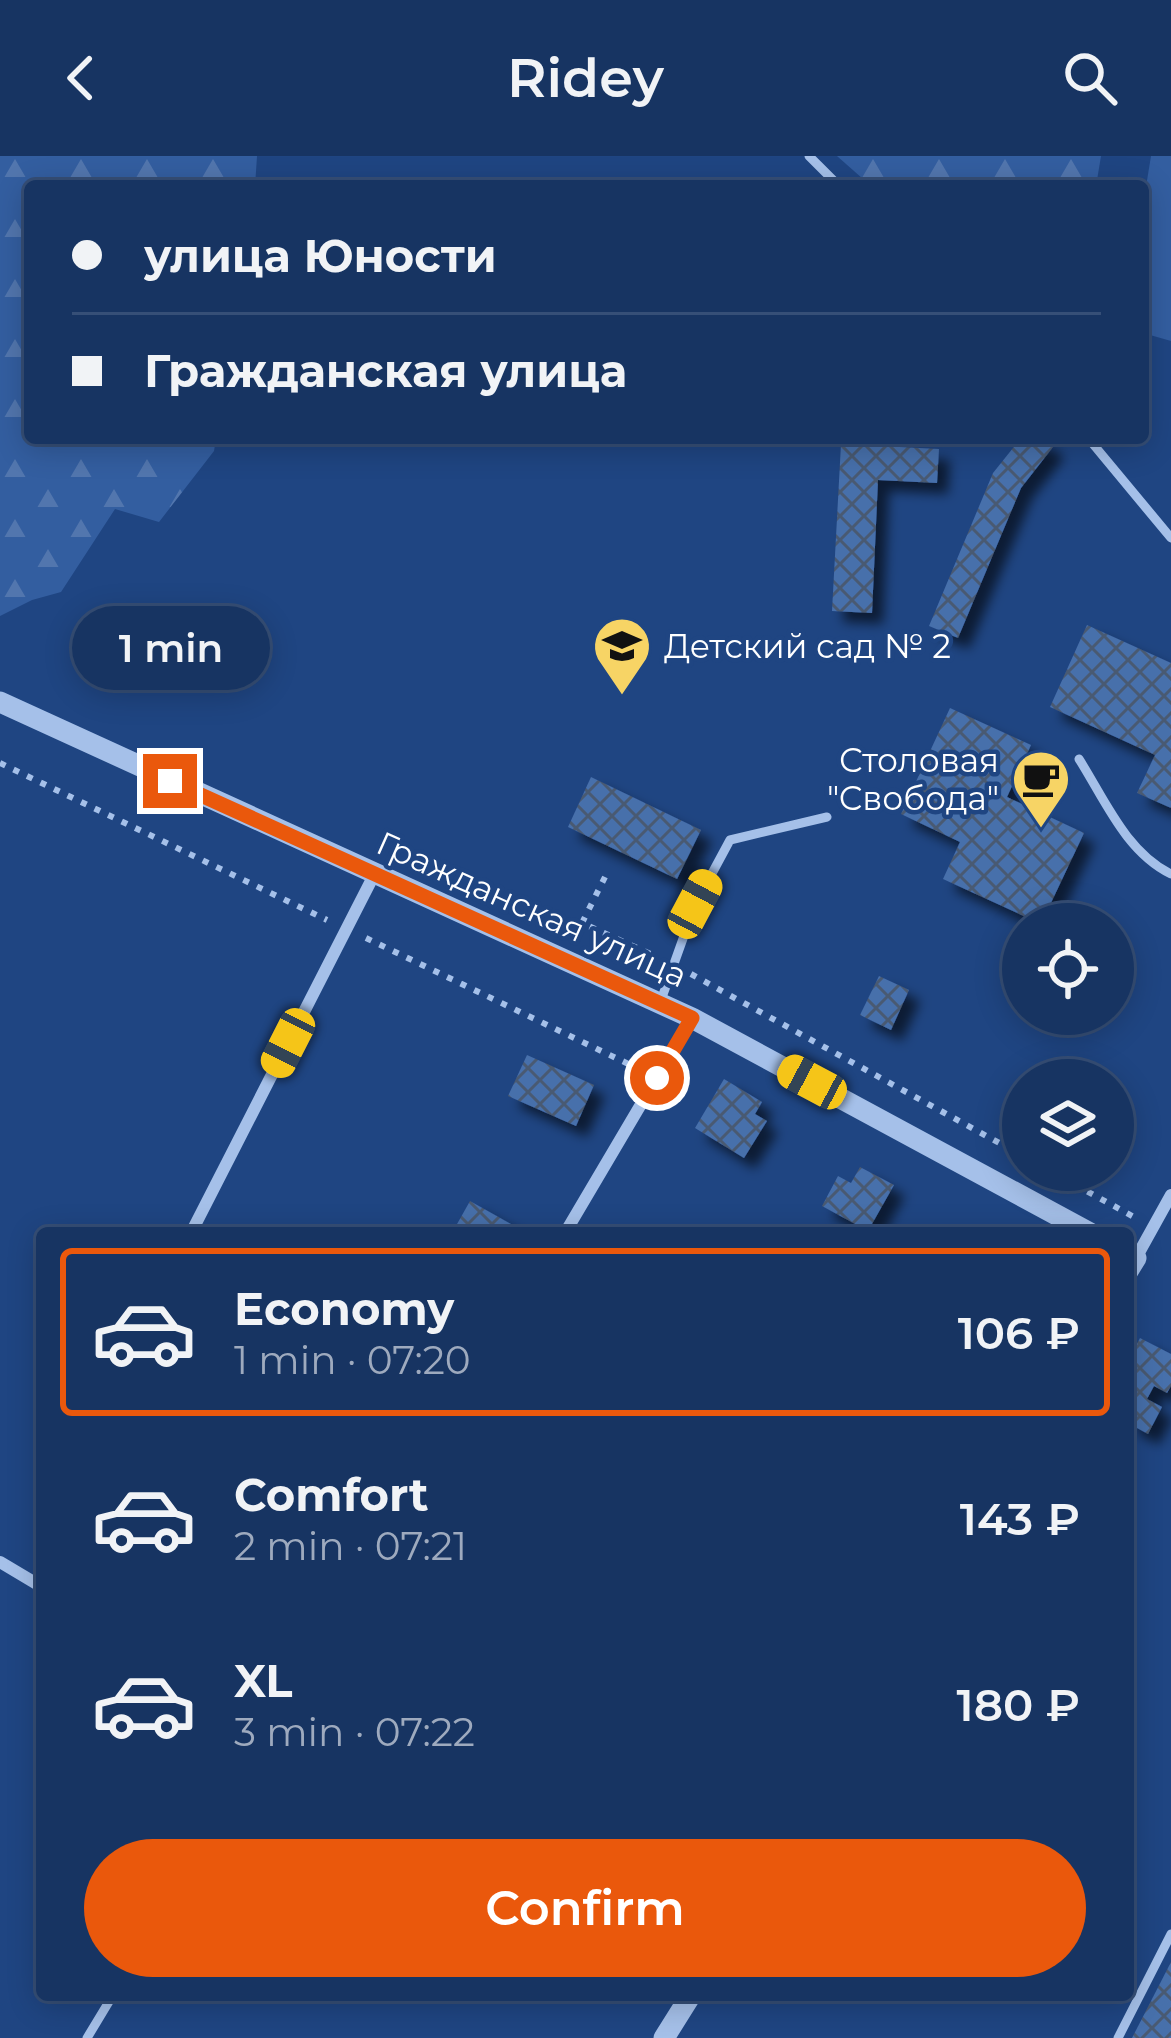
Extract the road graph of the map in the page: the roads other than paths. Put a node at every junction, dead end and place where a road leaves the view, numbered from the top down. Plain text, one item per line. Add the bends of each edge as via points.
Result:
1 (809, 156) edge
2 (833, 180) edge
3 (1093, 444) edge
4 (1171, 538) edge
5 (2, 709) edge
6 (1079, 759) dead end
7 (827, 818) dead end
8 (1171, 874) edge
9 (374, 875) junction
10 (661, 1003) junction
11 (692, 1018) junction
12 (1171, 1195) edge
13 (194, 1227) edge
14 (569, 1227) edge
15 (1079, 1227) edge
16 (1134, 1256) edge
17 (0, 1562) edge
18 (36, 1583) edge
19 (1171, 1934) edge
20 (109, 2001) edge
21 (687, 2001) edge
22 (87, 2038) edge
23 (664, 2038) edge
24 (1118, 2038) edge

1 - 2 lane
3 - 4 lane
5 - 9 street, Гражданская улица
6 - 8 lane via 1133,846
7 - 10 lane via 730,840 695,904
9 - 10 street, Гражданская улица
9 - 13 street
10 - 11 street, Гражданская улица
11 - 14 street
11 - 15 street, Гражданская улица
12 - 16 street
17 - 18 street
19 - 24 lane
20 - 22 lane
21 - 23 street

